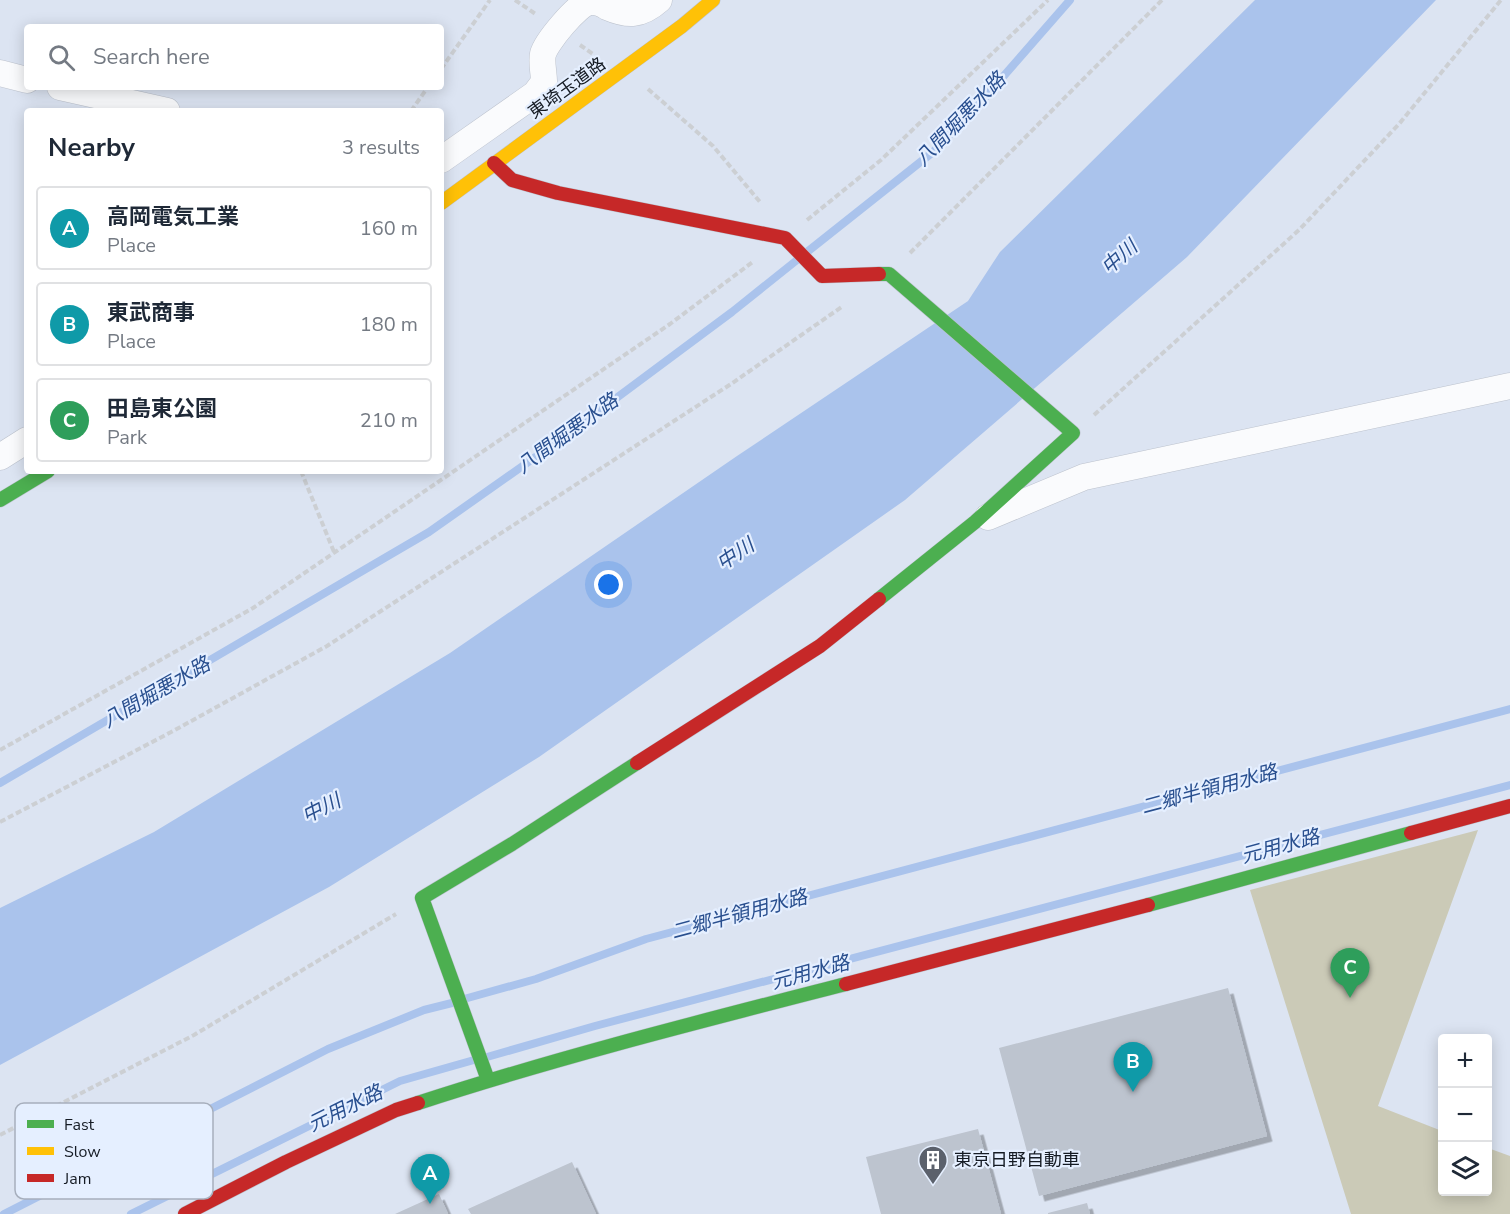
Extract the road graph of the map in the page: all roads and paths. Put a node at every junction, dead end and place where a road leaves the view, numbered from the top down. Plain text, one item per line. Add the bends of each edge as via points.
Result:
1 (490, 0) edge
2 (515, 0) edge
3 (659, 0) edge
4 (713, 0) edge
5 (1048, 0) edge
6 (1162, 0) edge
7 (1502, 0) edge
8 (559, 30) junction
9 (444, 65) edge
10 (618, 73) junction
11 (0, 74) edge
12 (24, 79) edge
13 (73, 90) edge
14 (426, 90) edge
15 (153, 108) edge
16 (413, 108) edge
17 (444, 158) edge
18 (494, 164) junction
19 (444, 200) edge
20 (785, 238) junction
21 (889, 274) junction
22 (852, 300) dead end
23 (1510, 386) edge
24 (1073, 433) junction
25 (24, 442) edge
26 (0, 457) edge
27 (43, 474) edge
28 (302, 474) edge
29 (0, 500) edge
30 (975, 522) junction
31 (334, 552) junction
32 (0, 750) edge
33 (1510, 806) edge
34 (0, 822) edge
35 (422, 898) junction
36 (488, 1080) junction
37 (62, 1103) edge
38 (15, 1127) edge
39 (0, 1135) edge
40 (185, 1214) edge

1 - 9 path
2 - 8 path
3 - 8 street via 634,14 589,2 579,7
4 - 10 main road, 東埼玉道路
5 - 20 path via 881,160
6 - 21 path
7 - 24 path via 1399,123 1299,230
8 - 10 path
8 - 17 street via 543,54 544,82 535,94
10 - 18 main road, 東埼玉道路
10 - 20 path via 651,90 714,146
11 - 12 street
13 - 15 street
14 - 16 path
18 - 19 main road, 東埼玉道路
18 - 20 main road via 512,180 558,194
20 - 21 main road via 822,276
20 - 31 path via 670,324
21 - 24 main road
22 - 34 path via 731,384 327,646
23 - 30 street via 1084,477
24 - 30 main road
25 - 26 street
27 - 29 main road
28 - 31 path
30 - 35 main road via 820,646
31 - 32 path via 254,608
33 - 36 main road
35 - 36 main road
35 - 37 path via 194,1035
36 - 40 main road via 396,1110
38 - 39 path

